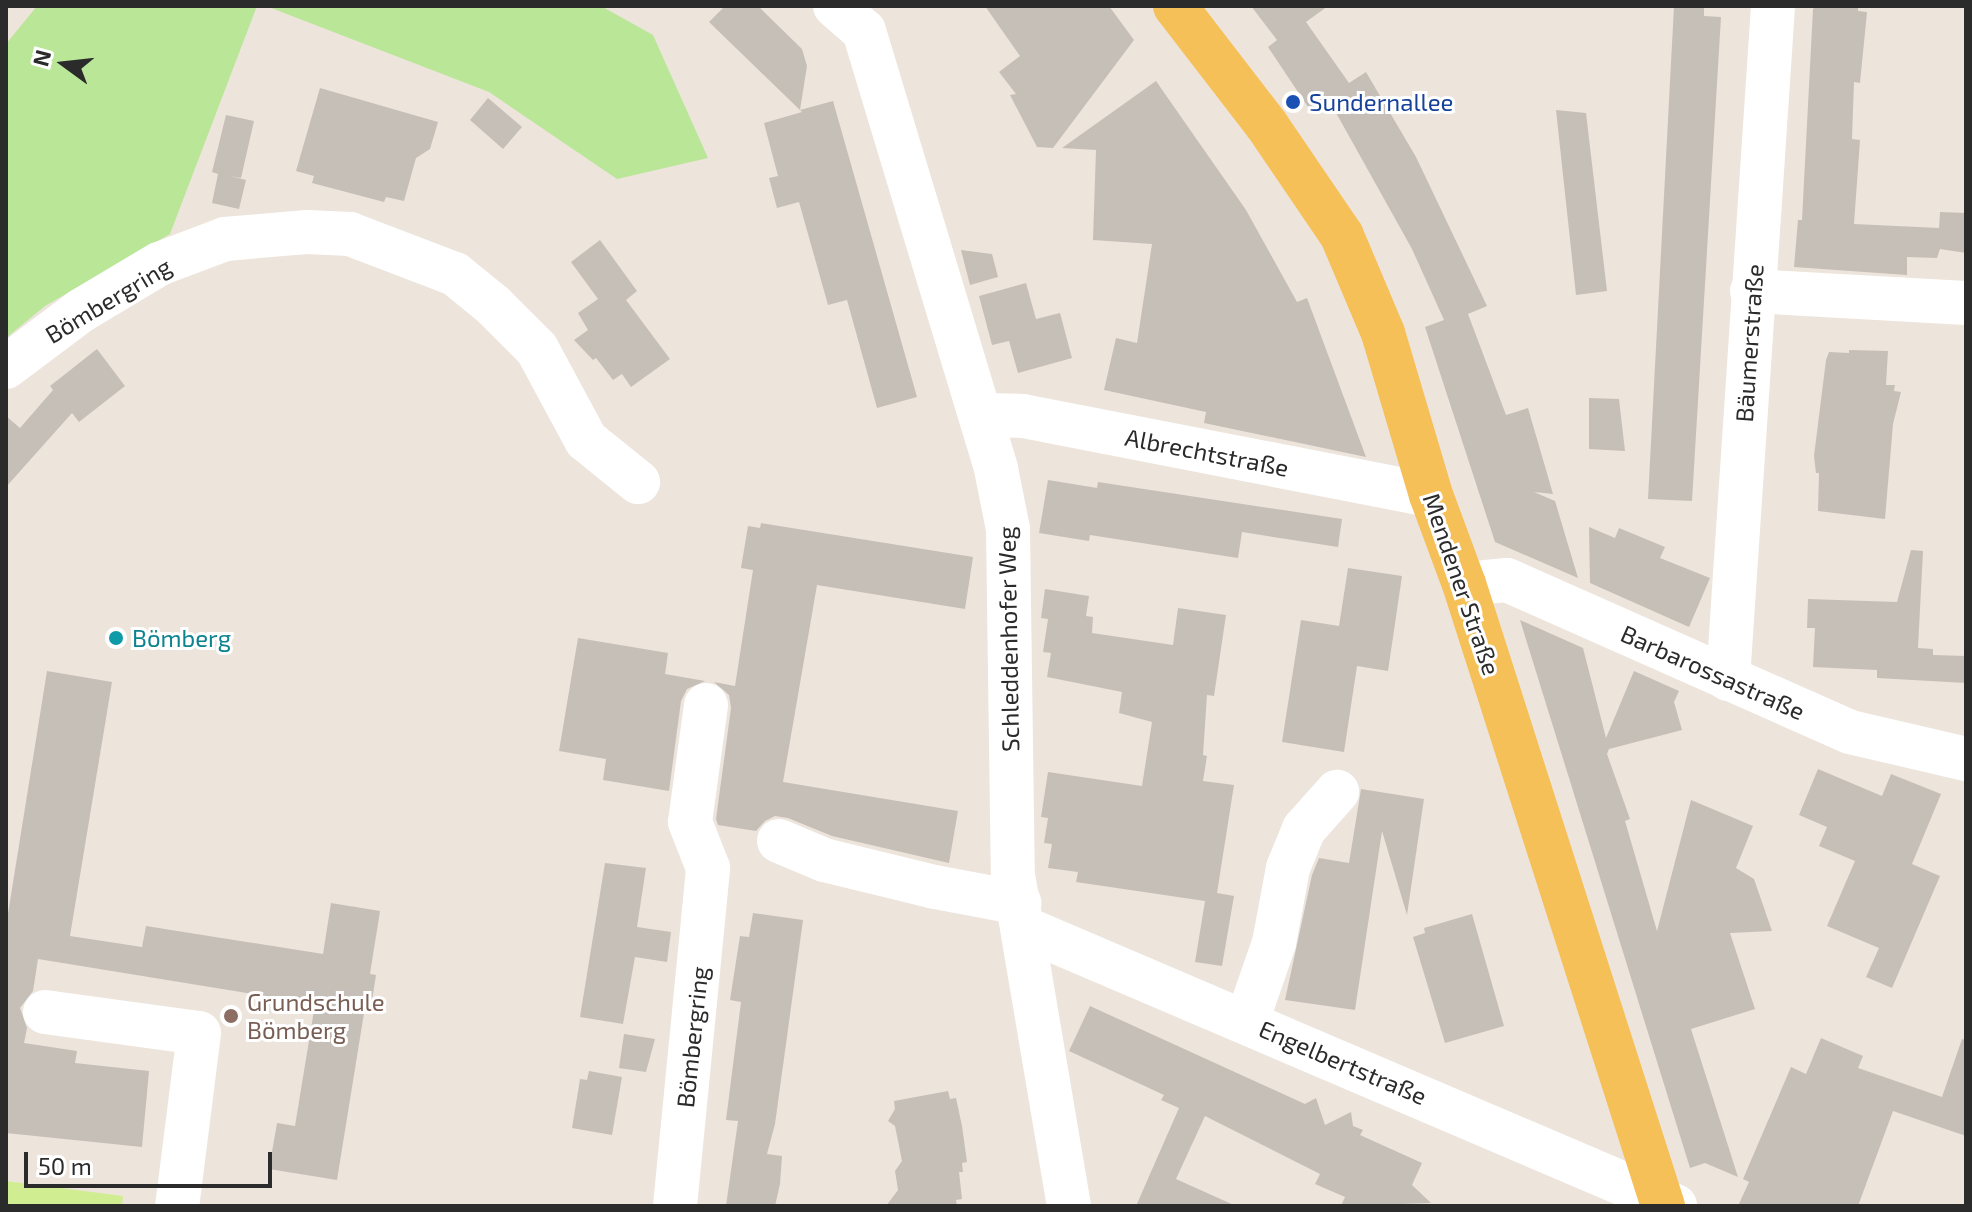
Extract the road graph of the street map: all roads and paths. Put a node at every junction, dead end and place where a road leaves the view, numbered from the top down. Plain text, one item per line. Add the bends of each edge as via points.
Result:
1 (835, 6) edge
2 (1773, 6) edge
3 (1183, 9) edge
4 (1752, 291) junction
5 (1966, 303) edge
6 (6, 367) edge
7 (983, 415) junction
8 (638, 482) dead end
9 (1431, 495) junction
10 (1464, 584) junction
11 (1728, 679) junction
12 (706, 705) dead end
13 (1966, 759) edge
14 (1337, 792) dead end
15 (779, 841) dead end
16 (1022, 915) junction
17 (45, 1012) dead end
18 (1247, 1021) junction
19 (1666, 1204) edge
20 (177, 1206) edge
21 (675, 1206) edge
22 (1069, 1206) edge

1 - 7 street, Schleddenhofer Weg via 864,31
2 - 4 street, Bäumerstraße
3 - 9 main road, Mendener Straße via 1342,236 1383,333
4 - 5 street
4 - 11 street, Bäumerstraße
6 - 8 street, Bömbergring via 82,310 159,264 225,239 350,234 455,274 493,305 537,349 586,440
7 - 9 street, Albrechtstraße via 1023,416
7 - 16 street, Schleddenhofer Weg via 1008,529 1013,875
9 - 10 main road, Mendener Straße
10 - 11 street, Barbarossastraße via 1507,580
10 - 19 main road, Mendener Straße
11 - 13 street, Barbarossastraße via 1850,732
12 - 21 street, Bömbergring via 690,822 708,868
14 - 18 street via 1304,829 1288,868 1274,943
15 - 16 street, Engelbertstraße via 824,860
16 - 18 street, Engelbertstraße
16 - 22 street, Schleddenhofer Weg
17 - 20 street via 199,1033
18 - 19 street, Engelbertstraße

